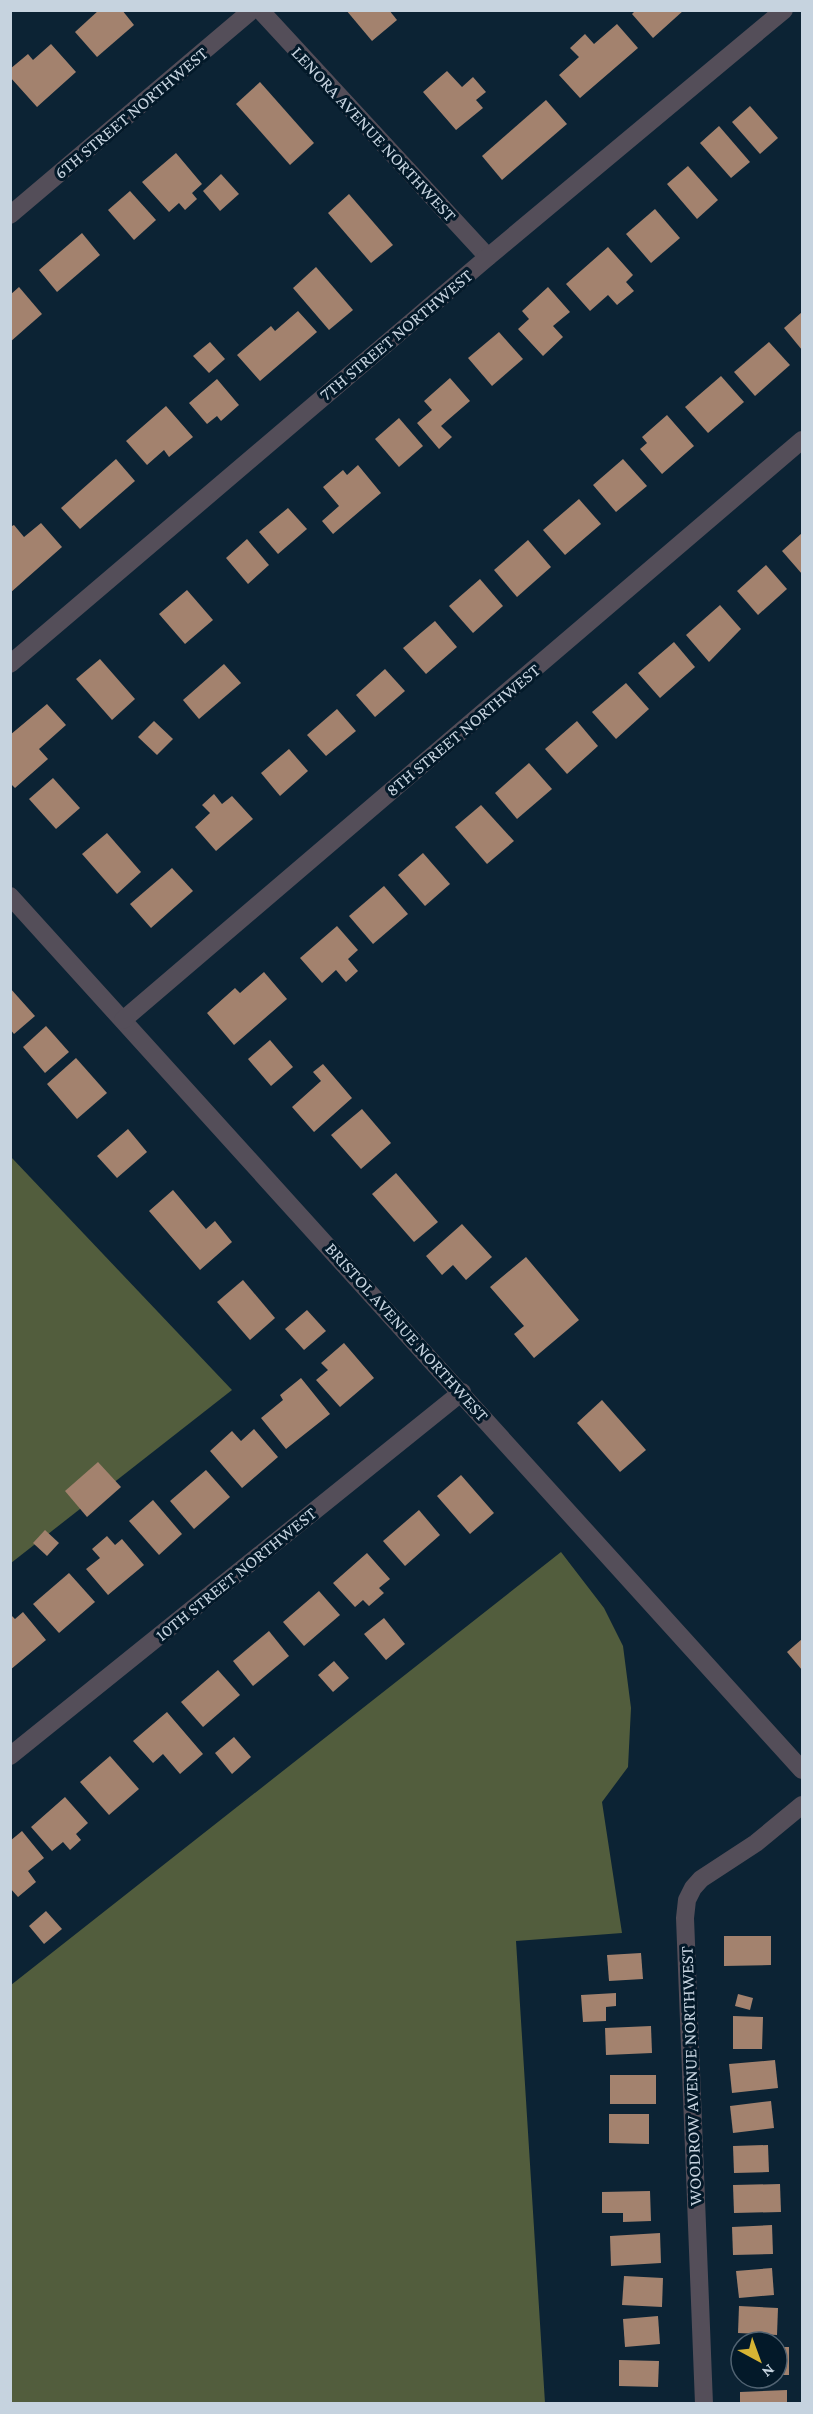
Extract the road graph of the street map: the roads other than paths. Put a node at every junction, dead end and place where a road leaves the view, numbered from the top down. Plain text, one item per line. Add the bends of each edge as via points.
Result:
1 (252, 10) edge
2 (260, 10) edge
3 (784, 10) edge
4 (10, 215) edge
5 (488, 257) junction
6 (802, 440) edge
7 (10, 664) edge
8 (10, 896) edge
9 (123, 1020) junction
10 (462, 1392) junction
11 (10, 1756) edge
12 (802, 1770) edge
13 (802, 1805) edge
14 (705, 2403) edge

1 - 4 street, 6TH STREET NORTHWEST
2 - 5 street, LENORA AVENUE NORTHWEST
3 - 5 street, 7TH STREET NORTHWEST
5 - 7 street, 7TH STREET NORTHWEST
6 - 9 street, 8TH STREET NORTHWEST
8 - 9 street, BRISTOL AVENUE NORTHWEST
9 - 10 street, BRISTOL AVENUE NORTHWEST
10 - 11 street, 10TH STREET NORTHWEST
10 - 12 street, BRISTOL AVENUE NORTHWEST
13 - 14 street, WOODROW AVENUE NORTHWEST via 756,1843 701,1879 687,1900

